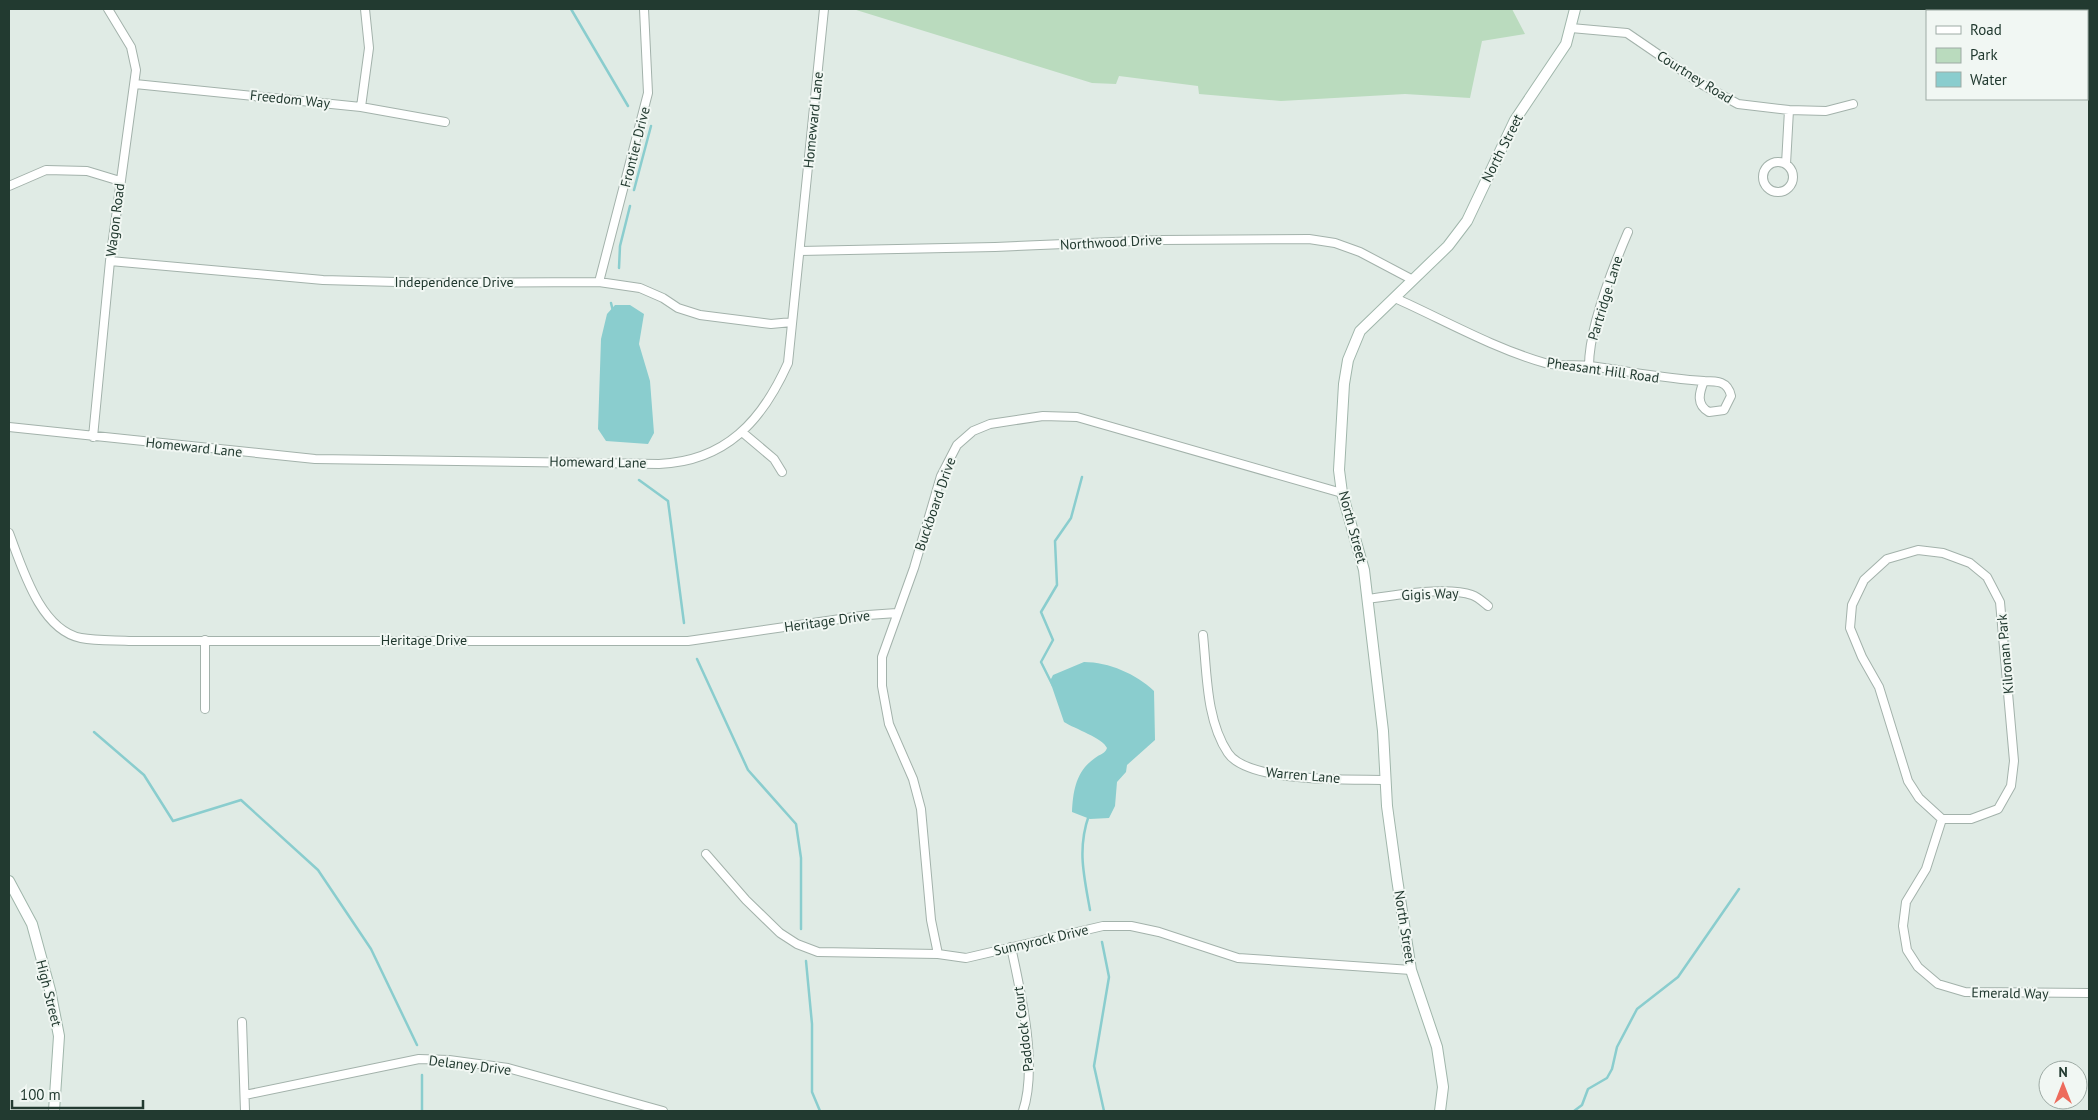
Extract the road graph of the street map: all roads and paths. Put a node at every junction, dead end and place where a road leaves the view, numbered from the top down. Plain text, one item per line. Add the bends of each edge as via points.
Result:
1 (108, 9) edge
2 (365, 9) edge
3 (644, 9) edge
4 (824, 9) edge
5 (1575, 9) edge
6 (1571, 28) junction
7 (135, 84) junction
8 (1853, 104) dead end
9 (361, 107) junction
10 (1789, 110) junction
11 (444, 122) dead end
12 (1786, 164) junction
13 (120, 181) junction
14 (9, 186) edge
15 (1628, 232) dead end
16 (800, 251) junction
17 (110, 261) junction
18 (1413, 280) junction
19 (599, 282) junction
20 (1395, 298) junction
21 (792, 322) junction
22 (1589, 366) junction
23 (1704, 381) junction
24 (9, 427) edge
25 (742, 432) junction
26 (93, 437) junction
27 (782, 472) dead end
28 (1342, 493) junction
29 (9, 534) edge
30 (1368, 599) junction
31 (1488, 606) dead end
32 (897, 613) junction
33 (1203, 635) dead end
34 (205, 640) junction
35 (205, 709) dead end
36 (1385, 780) junction
37 (1942, 819) junction
38 (706, 854) dead end
39 (9, 881) edge
40 (1011, 947) junction
41 (938, 954) junction
42 (1411, 970) junction
43 (2089, 993) edge
44 (242, 1022) dead end
45 (245, 1095) junction
46 (54, 1111) edge
47 (245, 1111) edge
48 (663, 1111) edge
49 (1024, 1111) edge
50 (1440, 1111) edge

1 - 7 street, Wagon Road via 131,47
2 - 9 street via 369,48
3 - 19 street, Frontier Drive via 648,93
4 - 16 street, Homeward Lane
5 - 6 street, North Street
6 - 10 street, Courtney Road via 1627,33 1703,85 1738,104
6 - 18 street, North Street via 1555,63 1501,145 1467,221 1448,246
7 - 9 street, Freedom Way
7 - 13 street, Wagon Road
8 - 10 street, Courtney Road via 1832,110
9 - 11 street, Freedom Way
10 - 12 street
12 - 12 street via 1792,172 1792,182 1780,192 1770,189 1763,178 1765,168 1772,162
13 - 14 street via 87,171 46,170
13 - 17 street, Wagon Road
15 - 22 street, Partridge Lane via 1613,268 1591,343
16 - 18 street, Northwood Drive via 1309,239 1335,242
16 - 21 street, Homeward Lane
17 - 19 street, Independence Drive via 323,280
17 - 26 street, Wagon Road
18 - 20 street, North Street
19 - 21 street, Independence Drive via 640,288 678,308 700,315 771,324
20 - 22 street, Pheasant Hill Road via 1529,357 1563,366
20 - 28 street, North Street via 1360,331 1348,360 1339,470
21 - 25 street, Homeward Lane via 788,363 778,386 768,404
22 - 23 street, Pheasant Hill Road
23 - 23 street, Pheasant Hill Road via 1699,396 1702,406 1710,412 1724,410 1731,396 1727,386 1717,381
24 - 26 street, Homeward Lane
25 - 26 street, Homeward Lane via 703,456 659,464 315,459
25 - 27 street via 774,460
28 - 30 street, North Street via 1361,554
28 - 32 street, Buckboard Drive via 1077,417 1043,416 990,424 962,439 947,463
29 - 34 street, Heritage Drive via 29,584 49,618 80,638
30 - 31 street, Gigis Way via 1460,592 1474,595
30 - 36 street, North Street via 1383,730
32 - 34 street, Heritage Drive via 688,641
32 - 41 street, Buckboard Drive via 882,657 882,686 889,724 921,809 931,920
33 - 36 street, Warren Lane via 1213,720 1228,754 1252,770 1285,776
34 - 35 street
36 - 42 street, North Street
37 - 37 street, Kilronan Park via 1919,798 1908,781 1879,687 1850,628 1852,605 1864,580 1887,559 1918,550 1943,553 1970,563 1987,577 2000,602 2014,761 2011,786 1998,809 1971,819
37 - 43 street, Emerald Way via 1926,869 1906,902 1903,926 1907,950 1918,967 1938,984 1965,992
38 - 41 street, Sunnyrock Drive via 746,900 780,933 797,944 818,952
39 - 46 street, High Street via 32,924 60,1036
40 - 41 street, Sunnyrock Drive via 966,958
40 - 42 street, Sunnyrock Drive via 1103,926 1131,926 1238,958
40 - 49 street, Paddock Court via 1029,1056
42 - 50 street, North Street via 1437,1047 1443,1087
44 - 45 street
45 - 47 street
45 - 48 street, Delaney Drive via 419,1059 449,1060 508,1068

